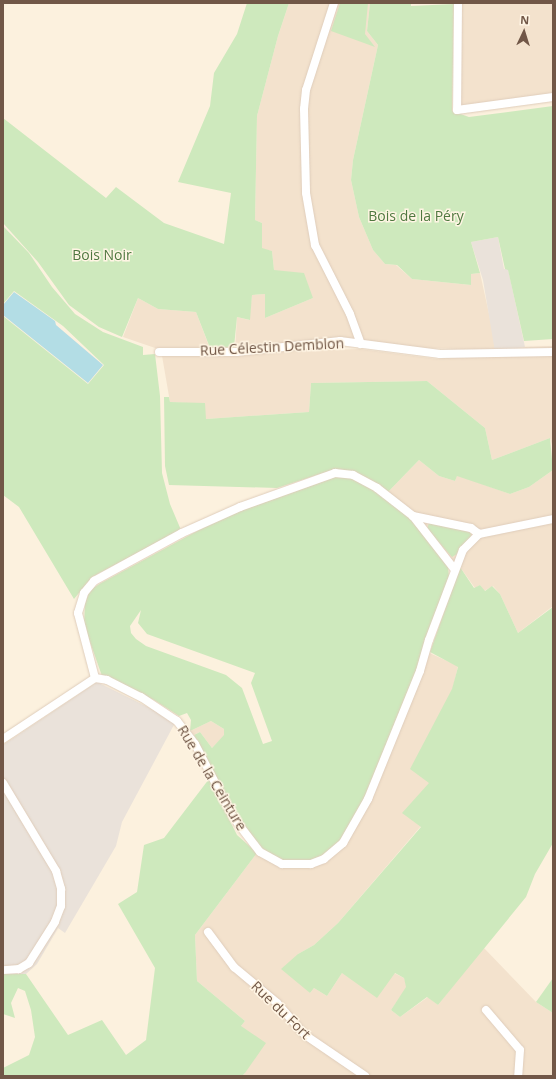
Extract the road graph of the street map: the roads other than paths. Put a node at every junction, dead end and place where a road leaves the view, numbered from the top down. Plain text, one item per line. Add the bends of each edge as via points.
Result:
1 (334, 3) edge
2 (458, 3) edge
3 (553, 97) edge
4 (361, 344) junction
5 (159, 352) dead end
6 (553, 352) edge
7 (413, 516) junction
8 (553, 519) edge
9 (479, 534) junction
10 (455, 570) junction
11 (95, 678) junction
12 (3, 739) edge
13 (3, 783) edge
14 (208, 932) dead end
15 (3, 970) edge
16 (486, 1010) dead end
17 (366, 1076) edge
18 (518, 1076) edge

1 - 4 street via 306,90 306,193 315,245 350,314
2 - 3 street via 457,110
4 - 5 street, Rue Célestin Demblon via 340,341 236,352
4 - 6 street, Rue Célestin Demblon via 440,354
7 - 9 street via 471,528
7 - 10 street
7 - 11 street via 377,488 353,475 335,473 240,507 182,533 89,585 78,613
8 - 9 street
9 - 10 street, Rue de la Ceinture via 463,550
10 - 11 street, Rue de la Ceinture via 420,672 368,799 343,843 324,859 312,864 282,864 260,852 233,817 195,744 177,721 141,697 107,680
11 - 12 street
13 - 15 street via 56,871 61,889 61,906 55,922 29,963 19,970
14 - 17 street, Rue du Fort via 234,967 277,1003 305,1035
16 - 18 street via 520,1050

